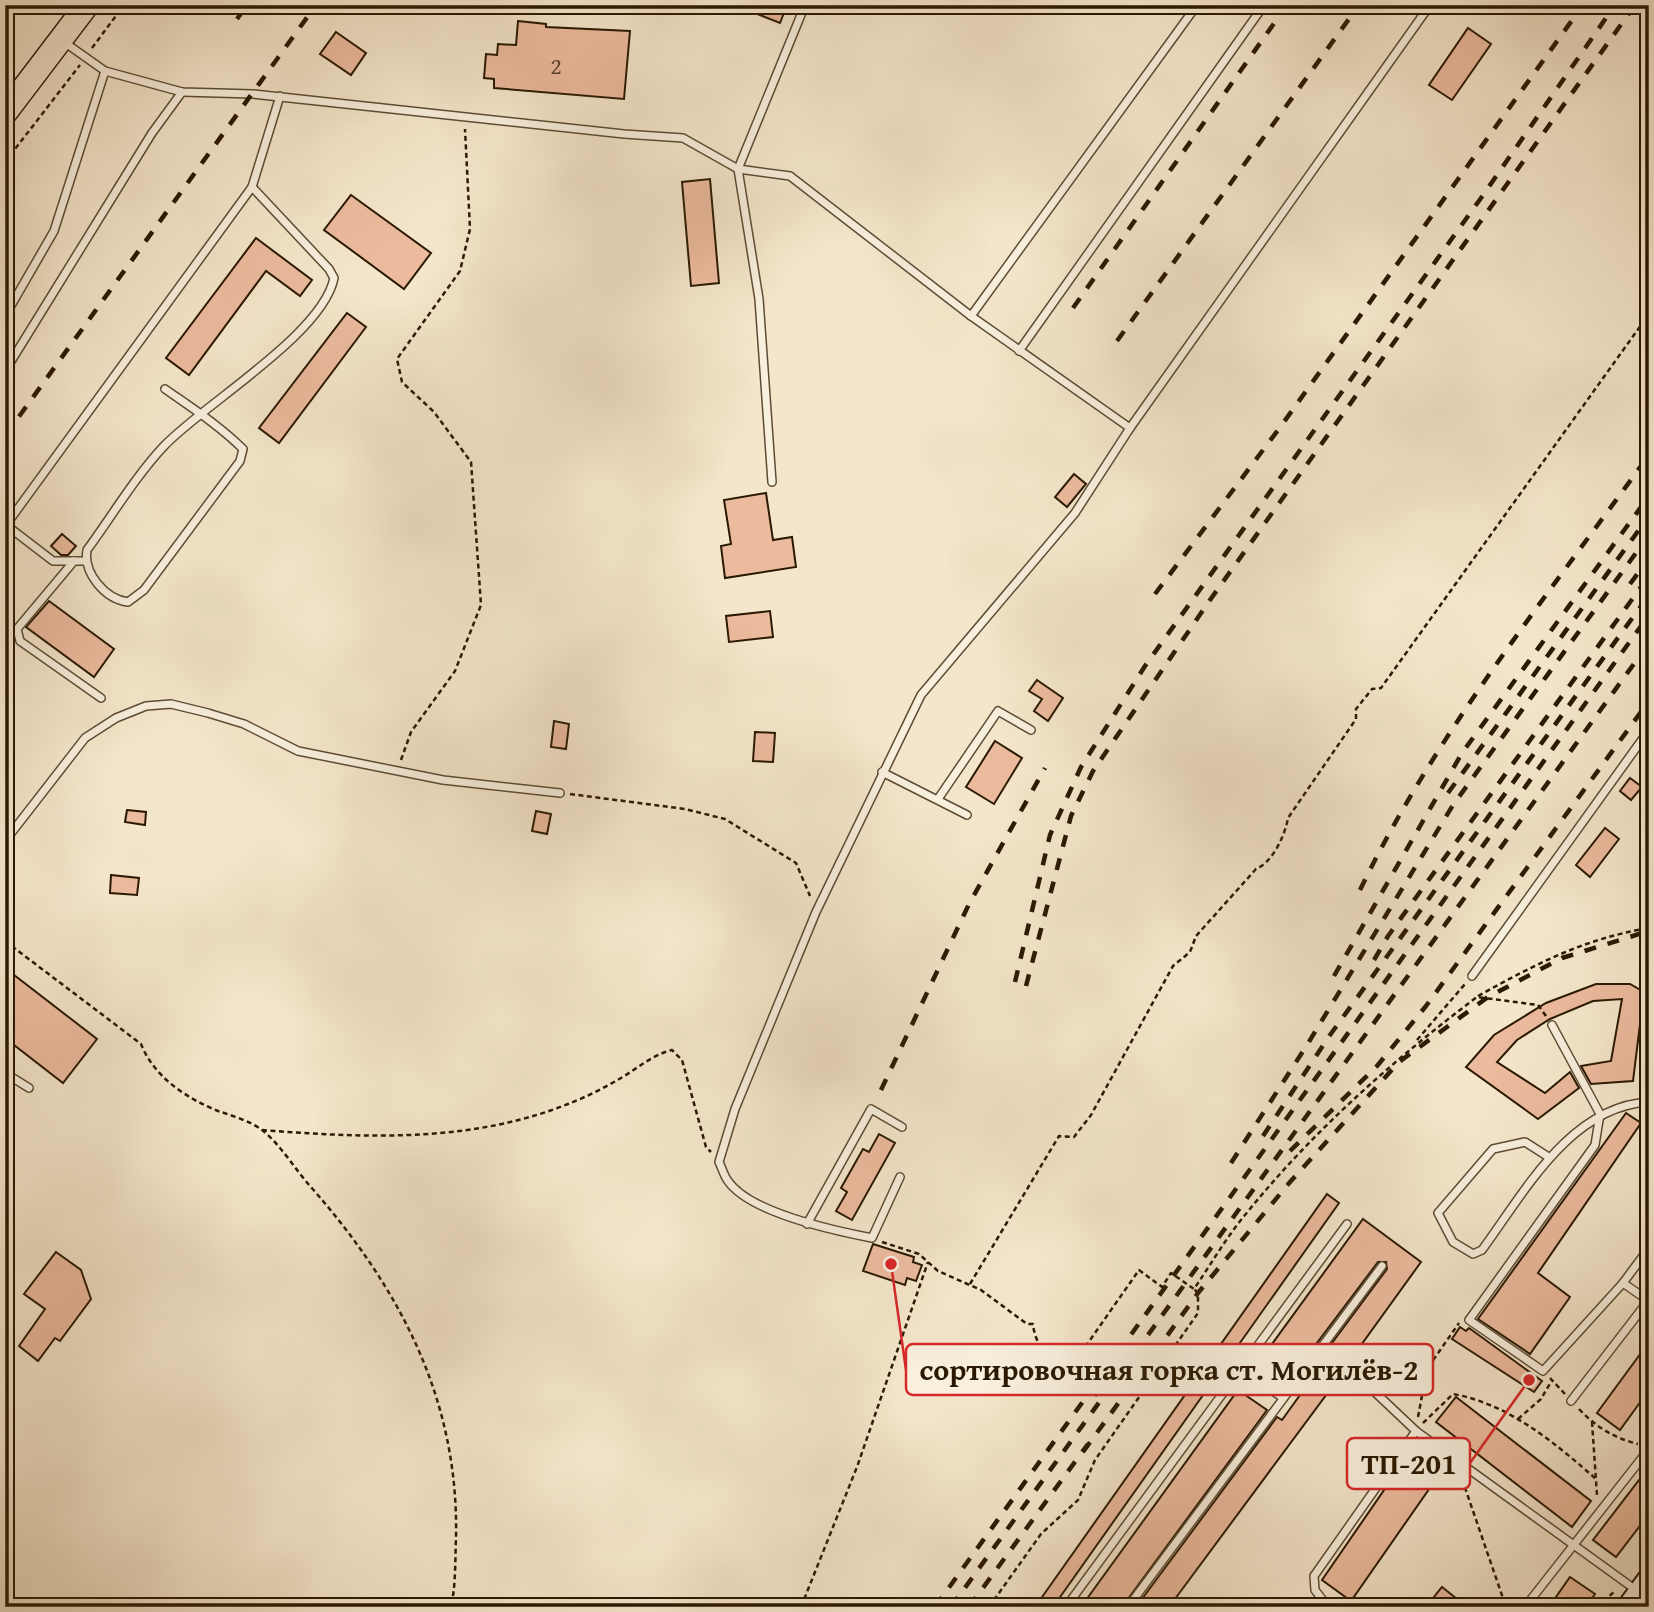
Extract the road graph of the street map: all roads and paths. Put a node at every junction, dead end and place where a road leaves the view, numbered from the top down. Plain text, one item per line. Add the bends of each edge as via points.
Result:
1 (87, 5) edge
2 (124, 5) edge
3 (805, 5) edge
4 (1198, 5) edge
5 (1264, 5) edge
6 (1430, 5) edge
7 (61, 40) junction
8 (86, 57) junction
9 (105, 71) junction
10 (182, 92) junction
11 (280, 96) junction
12 (5, 113) edge
13 (465, 115) junction
14 (5, 162) edge
15 (738, 169) junction
16 (252, 187) junction
17 (1649, 314) edge
18 (5, 316) edge
19 (971, 316) junction
20 (1019, 351) junction
21 (5, 371) edge
22 (165, 389) dead end
23 (202, 416) junction
24 (1130, 428) junction
25 (772, 482) dead end
26 (74, 561) junction
27 (85, 561) junction
28 (101, 698) dead end
29 (1031, 730) dead end
30 (1649, 730) edge
31 (397, 771) junction
32 (882, 772) junction
33 (560, 793) joint
34 (938, 799) junction
35 (967, 814) dead end
36 (5, 842) edge
37 (816, 912) junction
38 (1649, 928) edge
39 (5, 941) edge
40 (1472, 976) joint
41 (1477, 997) junction
42 (1552, 1025) joint
43 (1412, 1045) junction
44 (5, 1073) edge
45 (29, 1088) dead end
46 (1649, 1102) edge
47 (1600, 1114) junction
48 (902, 1127) dead end
49 (262, 1130) junction
50 (1550, 1158) junction
51 (719, 1162) junction
52 (900, 1177) dead end
53 (807, 1224) junction
54 (1348, 1224) dead end
55 (872, 1238) junction
56 (1649, 1248) edge
57 (929, 1261) junction
58 (1382, 1266) dead end
59 (1623, 1283) junction
60 (970, 1284) junction
61 (1194, 1289) junction
62 (1648, 1301) edge
63 (1469, 1320) junction
64 (1324, 1344) junction
65 (1060, 1369) junction
66 (1242, 1369) junction
67 (1543, 1371) junction
68 (1552, 1380) junction
69 (1097, 1396) dead end
70 (1283, 1398) junction
71 (1571, 1401) junction
72 (1517, 1420) junction
73 (1592, 1422) junction
74 (1416, 1431) junction
75 (1649, 1448) edge
76 (1455, 1459) junction
77 (1596, 1479) junction
78 (1598, 1515) junction
79 (1575, 1545) junction
80 (1638, 1592) edge
81 (451, 1607) edge
82 (801, 1607) edge
83 (989, 1607) edge
84 (1066, 1607) edge
85 (1128, 1607) edge
86 (1328, 1607) edge
87 (1506, 1607) edge
88 (1525, 1607) edge

1 - 7 main road
2 - 8 path
3 - 15 lane
4 - 19 lane
5 - 20 lane
6 - 24 lane
7 - 8 lane
7 - 12 main road
8 - 9 lane
8 - 14 path
9 - 10 lane
9 - 18 lane via 54,231
10 - 11 lane
10 - 21 lane
11 - 13 lane
11 - 16 lane
13 - 15 lane via 683,138
13 - 31 path via 470,229 460,271 397,359 402,383 433,412 471,462 481,605 455,671 411,733
15 - 19 lane via 790,176
15 - 25 lane via 759,299
16 - 23 lane via 328,269 334,278 332,290 301,328
16 - 26 lane via 6,525 53,561
17 - 60 path via 1381,688 1371,689 1356,709 1356,719 1288,818 1286,831 1264,866 1256,869 1196,936 1190,952 1173,966 1091,1115 1074,1137 1059,1136
19 - 20 lane
20 - 24 lane
22 - 23 lane
23 - 27 lane via 163,448 87,550
23 - 27 lane via 243,449 240,461 144,590 128,602 116,601 89,574
24 - 32 lane via 1074,513 921,695
26 - 27 lane
26 - 28 lane via 17,629 20,641
29 - 34 lane via 998,711
30 - 40 lane
31 - 33 lane
31 - 36 lane via 298,751 208,713 171,704 146,706 85,738
32 - 34 lane
32 - 37 lane
33 - 37 path via 685,809 725,819 796,863
34 - 35 lane
37 - 51 lane via 735,1109
38 - 41 path via 1611,934 1555,954
39 - 49 path via 141,1044 147,1059 175,1088
40 - 43 path
41 - 42 path via 1538,1005
41 - 43 path
42 - 47 lane
43 - 61 path via 1307,1143 1244,1216
44 - 45 lane
46 - 47 lane
47 - 50 lane
47 - 63 lane via 1595,1145
48 - 53 lane via 871,1109
49 - 51 path via 398,1138 500,1125 568,1104 672,1050 681,1060 706,1147
49 - 81 path via 341,1222 377,1270 411,1328 446,1422 457,1494
50 - 50 lane via 1525,1142 1493,1149 1438,1213 1453,1242 1473,1254 1482,1250
51 - 53 lane via 729,1183 762,1205
52 - 55 lane
53 - 55 lane
54 - 66 lane
55 - 57 path
56 - 59 lane
57 - 60 path via 938,1271
57 - 82 path via 857,1467
58 - 64 lane
59 - 62 lane
59 - 67 lane
60 - 65 path via 1033,1325 1045,1355
61 - 65 path via 1171,1273 1162,1287 1139,1270 1074,1363
61 - 83 path via 1198,1313 1096,1460 1078,1500 1041,1534
62 - 71 lane
63 - 67 lane
63 - 74 path via 1460,1323 1427,1368
64 - 70 lane
64 - 74 lane
65 - 69 path
66 - 70 lane
66 - 84 lane
67 - 68 path
68 - 71 path
68 - 72 path via 1541,1399
70 - 85 lane
71 - 73 path
72 - 74 path via 1475,1398 1453,1394
72 - 77 path via 1556,1444
73 - 75 path via 1618,1439
73 - 77 path
74 - 76 lane
74 - 86 lane via 1314,1576 1315,1590
75 - 78 lane
76 - 79 lane
76 - 87 path
77 - 78 path
78 - 79 lane
79 - 80 lane
79 - 88 lane

